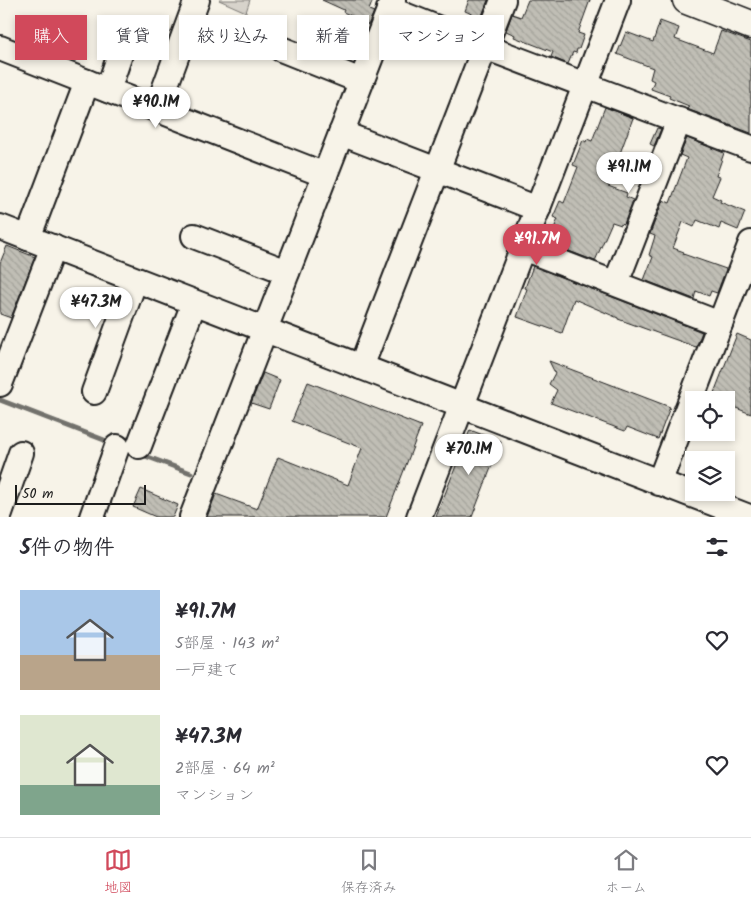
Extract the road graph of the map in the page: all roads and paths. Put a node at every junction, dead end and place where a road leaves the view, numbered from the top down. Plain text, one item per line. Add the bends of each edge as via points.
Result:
1 (197, 0) edge
2 (504, 0) edge
3 (618, 0) edge
4 (687, 0) edge
5 (725, 0) edge
6 (391, 5) edge
7 (751, 10) edge
8 (413, 15) edge
9 (498, 15) edge
10 (751, 25) edge
11 (0, 48) edge
12 (287, 51) edge
13 (504, 54) edge
14 (112, 60) edge
15 (480, 60) edge
16 (361, 82) junction
17 (586, 85) junction
18 (97, 86) junction
19 (157, 109) junction
20 (679, 120) junction
21 (341, 133) junction
22 (751, 148) edge
23 (437, 170) junction
24 (325, 175) junction
25 (538, 209) junction
26 (0, 227) edge
27 (194, 236) dead end
28 (28, 238) junction
29 (751, 243) edge
30 (53, 247) junction
31 (523, 248) junction
32 (287, 272) junction
33 (135, 280) junction
34 (616, 282) junction
35 (194, 303) junction
36 (720, 324) junction
37 (264, 330) junction
38 (361, 367) junction
39 (0, 384) edge
40 (94, 392) dead end
41 (462, 406) junction
42 (21, 454) dead end
43 (659, 483) junction
44 (0, 513) edge
45 (92, 517) edge
46 (192, 517) edge
47 (419, 517) edge
48 (749, 517) edge

1 - 19 street
2 - 9 street
3 - 17 street
4 - 10 main road
5 - 7 main road
6 - 8 street
6 - 16 street
11 - 18 street
12 - 16 street
13 - 17 street
14 - 18 street
15 - 23 street
16 - 21 street
17 - 20 street
17 - 25 street
18 - 19 street
18 - 28 street
19 - 24 street
20 - 22 street
20 - 34 street
21 - 23 street
21 - 24 street
23 - 25 street
23 - 38 street
24 - 32 street
25 - 31 street
26 - 28 street
27 - 32 street
28 - 30 street
29 - 36 street
30 - 33 street
30 - 39 street
31 - 34 street
31 - 41 street
32 - 37 street
33 - 35 street
33 - 40 street
34 - 36 street
35 - 37 street
35 - 45 street
36 - 43 street
37 - 38 street
37 - 46 street
38 - 41 street
41 - 43 street
41 - 47 street
42 - 44 street
43 - 48 street

